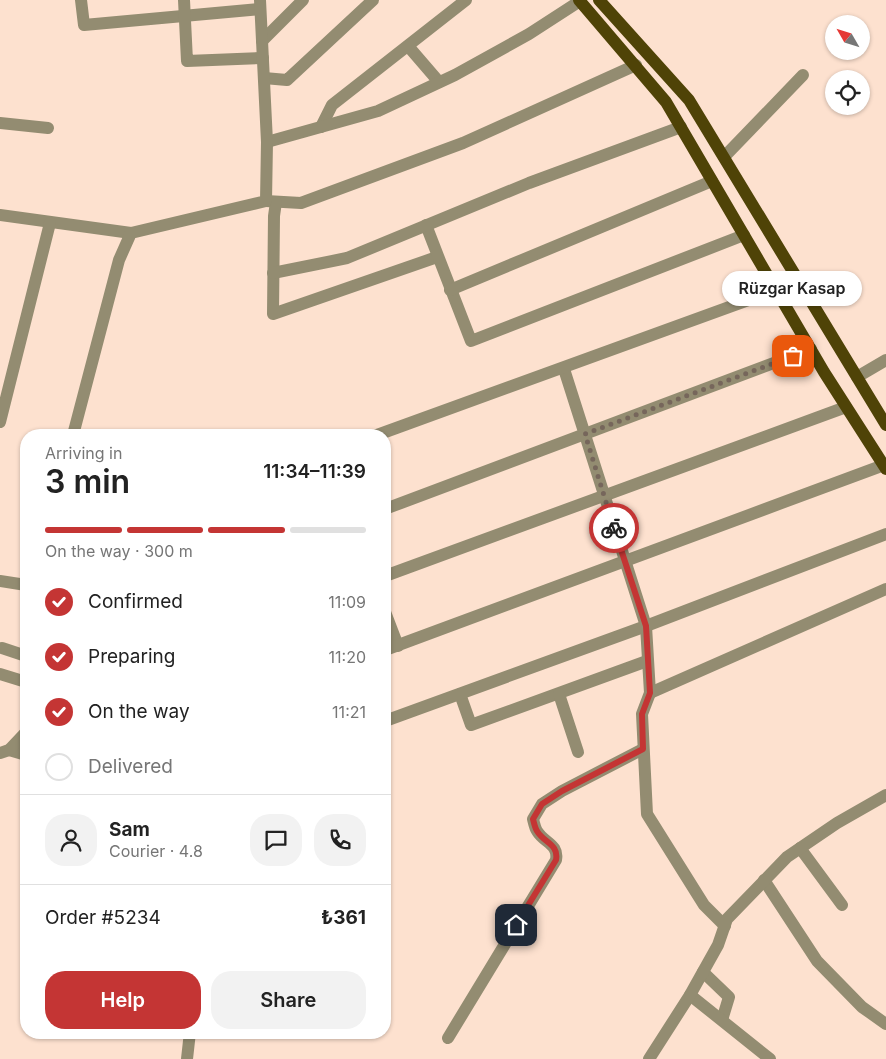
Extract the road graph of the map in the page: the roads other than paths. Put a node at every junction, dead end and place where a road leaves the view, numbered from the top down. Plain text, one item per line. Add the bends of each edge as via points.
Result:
1 (80, 0) edge
2 (184, 0) edge
3 (303, 0) edge
4 (374, 0) edge
5 (466, 0) edge
6 (580, 0) edge
7 (599, 0) edge
8 (260, 5) edge
9 (186, 15) junction
10 (262, 41) junction
11 (408, 46) junction
12 (263, 58) junction
13 (636, 65) junction
14 (803, 75) dead end
15 (264, 78) junction
16 (439, 82) junction
17 (0, 123) edge
18 (321, 127) junction
19 (681, 127) junction
20 (48, 128) dead end
21 (266, 142) junction
22 (724, 157) junction
23 (712, 181) junction
24 (271, 201) junction
25 (0, 215) edge
26 (50, 223) junction
27 (426, 225) junction
28 (131, 233) junction
29 (744, 235) junction
30 (437, 257) junction
31 (273, 274) junction
32 (450, 290) junction
33 (776, 290) junction
34 (811, 349) junction
35 (886, 360) edge
36 (564, 368) junction
37 (6, 372) edge
38 (857, 377) junction
39 (846, 407) junction
40 (0, 422) edge
41 (886, 425) edge
42 (75, 429) edge
43 (391, 430) edge
44 (585, 434) junction
45 (885, 467) edge
46 (604, 494) junction
47 (391, 507) edge
48 (886, 534) edge
49 (625, 562) junction
50 (391, 574) edge
51 (0, 581) edge
52 (20, 584) edge
53 (886, 589) edge
54 (646, 626) junction
55 (391, 628) edge
56 (398, 646) junction
57 (2, 648) dead end
58 (391, 648) edge
59 (20, 654) edge
60 (647, 661) junction
61 (0, 674) edge
62 (20, 680) edge
63 (650, 693) junction
64 (460, 694) junction
65 (559, 694) junction
66 (391, 719) edge
67 (20, 737) edge
68 (643, 749) junction
69 (4, 751) edge
70 (578, 752) dead end
71 (20, 754) edge
72 (886, 795) edge
73 (800, 848) junction
74 (764, 880) junction
75 (842, 905) dead end
76 (725, 926) junction
77 (703, 972) junction
78 (690, 995) junction
79 (722, 1020) junction
80 (886, 1024) edge
81 (448, 1038) dead end
82 (189, 1039) edge
83 (188, 1059) edge
84 (649, 1059) edge
85 (770, 1059) edge

1 - 9 street via 84,25
2 - 9 street
3 - 10 street
4 - 15 street via 287,80
5 - 11 street
6 - 13 main road
6 - 16 street via 529,34
7 - 22 main road via 689,100
8 - 9 street
8 - 10 street
9 - 12 street via 187,61
10 - 12 street
11 - 16 street
11 - 18 street via 332,105
12 - 15 street
13 - 19 main road via 666,102
13 - 24 street via 463,143 301,202
14 - 22 street
15 - 21 street
16 - 18 street via 378,110
17 - 20 street
18 - 21 street
19 - 23 main road
19 - 27 street
21 - 24 street
22 - 38 main road
23 - 29 main road
23 - 32 street
24 - 28 street
24 - 31 street via 274,216
25 - 26 street
26 - 28 street
26 - 37 street
27 - 30 street
27 - 31 street via 347,258
28 - 42 street via 119,260
29 - 32 street via 471,341
29 - 33 main road
30 - 31 street via 273,314
30 - 32 street
33 - 34 main road
33 - 36 street
34 - 39 main road
34 - 44 street
35 - 38 street
36 - 43 street
36 - 44 street
37 - 40 street
38 - 41 main road
39 - 45 main road
39 - 46 street
44 - 46 street
44 - 47 street
45 - 49 street
46 - 49 street
46 - 50 street
48 - 54 street
49 - 54 street
49 - 56 street
51 - 52 street
53 - 63 street
54 - 60 street
54 - 64 street
55 - 56 street
56 - 58 street
57 - 59 street
60 - 63 street
60 - 65 street
61 - 62 street
63 - 68 street via 642,714
64 - 65 street via 471,725
64 - 66 street
65 - 70 street
67 - 69 street
68 - 76 street via 647,814 704,905
68 - 81 street via 542,804 533,819 537,831 555,848 556,860
69 - 71 street
72 - 73 street
73 - 74 street via 786,857
73 - 75 street
74 - 76 street via 727,919
74 - 80 street via 817,961 862,1007
76 - 77 street
77 - 78 street
77 - 79 street via 729,997
78 - 79 street
78 - 84 street
79 - 85 street
82 - 83 street

